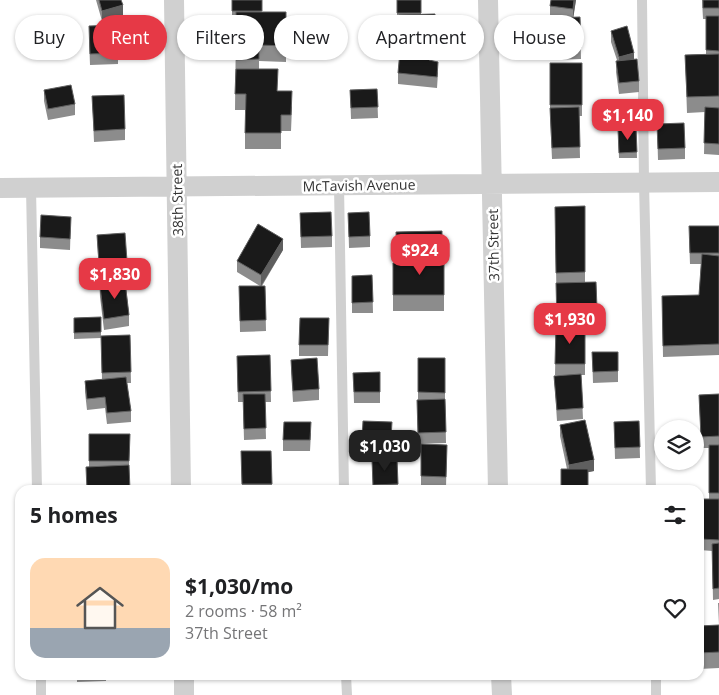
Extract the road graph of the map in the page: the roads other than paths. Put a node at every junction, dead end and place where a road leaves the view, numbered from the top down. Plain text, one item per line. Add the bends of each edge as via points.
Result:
1 (174, 0) edge
2 (488, 0) edge
3 (642, 0) edge
4 (644, 182) junction
5 (719, 182) edge
6 (491, 184) junction
7 (339, 185) junction
8 (177, 186) junction
9 (0, 188) edge
10 (31, 188) junction
11 (37, 485) edge
12 (181, 485) edge
13 (344, 485) edge
14 (498, 485) edge
15 (651, 485) edge
16 (41, 680) edge
17 (184, 680) edge
18 (346, 680) edge
19 (501, 680) edge
20 (656, 680) edge
21 (41, 695) edge
22 (184, 695) edge
23 (347, 695) edge
24 (502, 695) edge
25 (656, 695) edge

1 - 8 street, 38th Street
2 - 6 street, 37th Street
3 - 4 lane
4 - 5 street, McTavish Avenue
4 - 6 street, McTavish Avenue
4 - 15 lane
6 - 7 street, McTavish Avenue
6 - 14 street, 37th Street
7 - 8 street, McTavish Avenue
7 - 13 lane
8 - 10 street, McTavish Avenue
8 - 12 street, 38th Street
9 - 10 street, McTavish Avenue
10 - 11 lane
16 - 21 lane
17 - 22 street
18 - 23 lane
19 - 24 street
20 - 25 lane

